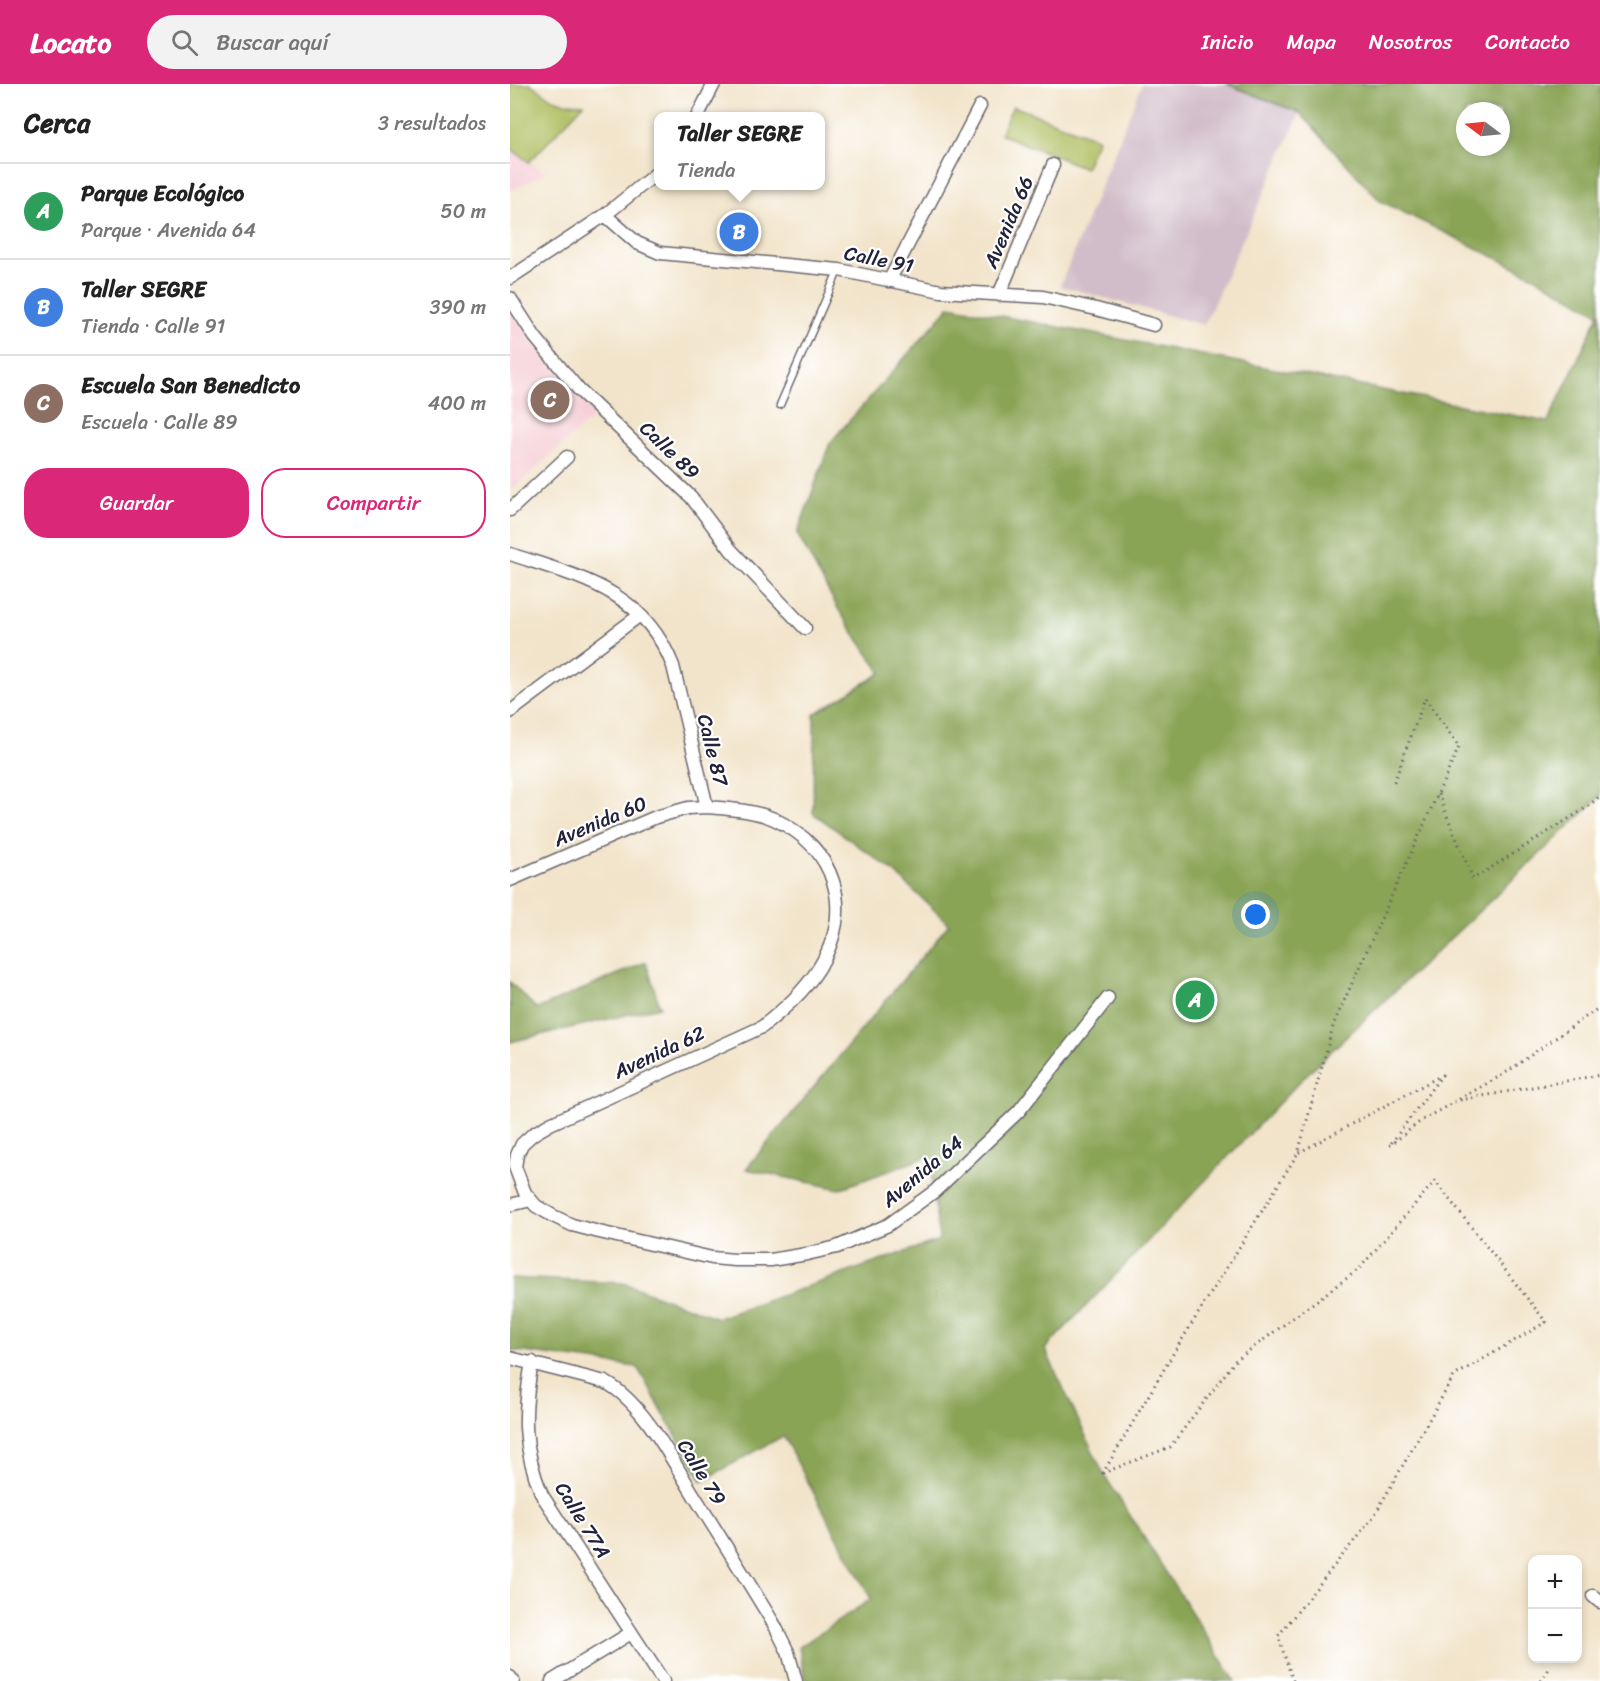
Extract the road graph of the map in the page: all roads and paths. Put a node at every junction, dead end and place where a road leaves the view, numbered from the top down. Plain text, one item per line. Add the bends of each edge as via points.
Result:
1 (714, 84) edge
2 (980, 106) dead end
3 (700, 112) edge
4 (1053, 165) dead end
5 (654, 175) edge
6 (605, 215) junction
7 (838, 270) junction
8 (510, 278) edge
9 (889, 281) junction
10 (999, 295) junction
11 (510, 298) edge
12 (1154, 325) dead end
13 (780, 405) dead end
14 (567, 457) dead end
15 (510, 510) edge
16 (510, 554) edge
17 (640, 615) junction
18 (805, 628) dead end
19 (510, 712) edge
20 (1394, 782) dead end
21 (1438, 794) junction
22 (1600, 796) edge
23 (707, 807) junction
24 (510, 880) edge
25 (820, 966) joint
26 (1108, 998) dead end
27 (1600, 1007) edge
28 (1600, 1075) edge
29 (1457, 1101) junction
30 (1298, 1153) junction
31 (515, 1167) joint
32 (531, 1200) junction
33 (510, 1205) edge
34 (510, 1358) edge
35 (532, 1362) junction
36 (631, 1633) junction
37 (1551, 1666) dead end
38 (510, 1677) edge
39 (513, 1681) edge
40 (552, 1681) edge
41 (663, 1681) edge
42 (796, 1681) edge
43 (1293, 1681) edge
44 (1541, 1681) edge

1 - 3 street
2 - 9 street
4 - 10 street, Avenida 66
5 - 6 street
6 - 7 street, Calle 91 via 637,243 660,253
6 - 8 street
7 - 9 street, Calle 91
7 - 13 lane
9 - 10 street, Calle 91 via 941,291
10 - 12 street, Calle 91 via 1042,297
11 - 18 street, Calle 89 via 535,337 579,390 691,497 731,550
14 - 15 street
16 - 17 street, Calle 87 via 603,586
17 - 19 street
17 - 23 street, Calle 87 via 667,650 673,666
20 - 21 path via 1425,698 1460,747
21 - 22 path via 1473,879
21 - 30 path via 1334,1023
23 - 24 street, Avenida 60 via 656,817
23 - 25 street, Calle 87 via 773,819 799,834 830,869 837,910 833,935
25 - 31 street, Avenida 62 via 785,1009 762,1027 532,1134 522,1144
26 - 32 street, Avenida 64 via 1019,1111 936,1191 888,1225 837,1247 771,1260 712,1258 572,1225
27 - 29 path via 1504,1074
28 - 29 path
29 - 30 path via 1422,1120 1389,1146 1442,1075
30 - 43 path via 1103,1473 1170,1447 1235,1361 1359,1269 1435,1181 1546,1322 1454,1376 1374,1516 1278,1636
31 - 32 street, Avenida 64
32 - 33 street
34 - 35 street, Calle 79
35 - 36 street, Calle 77A via 525,1402 534,1475
35 - 42 street, Calle 79 via 605,1382 629,1399 659,1440 775,1626
36 - 40 street
36 - 41 street, Calle 77A
37 - 44 path
38 - 39 street

